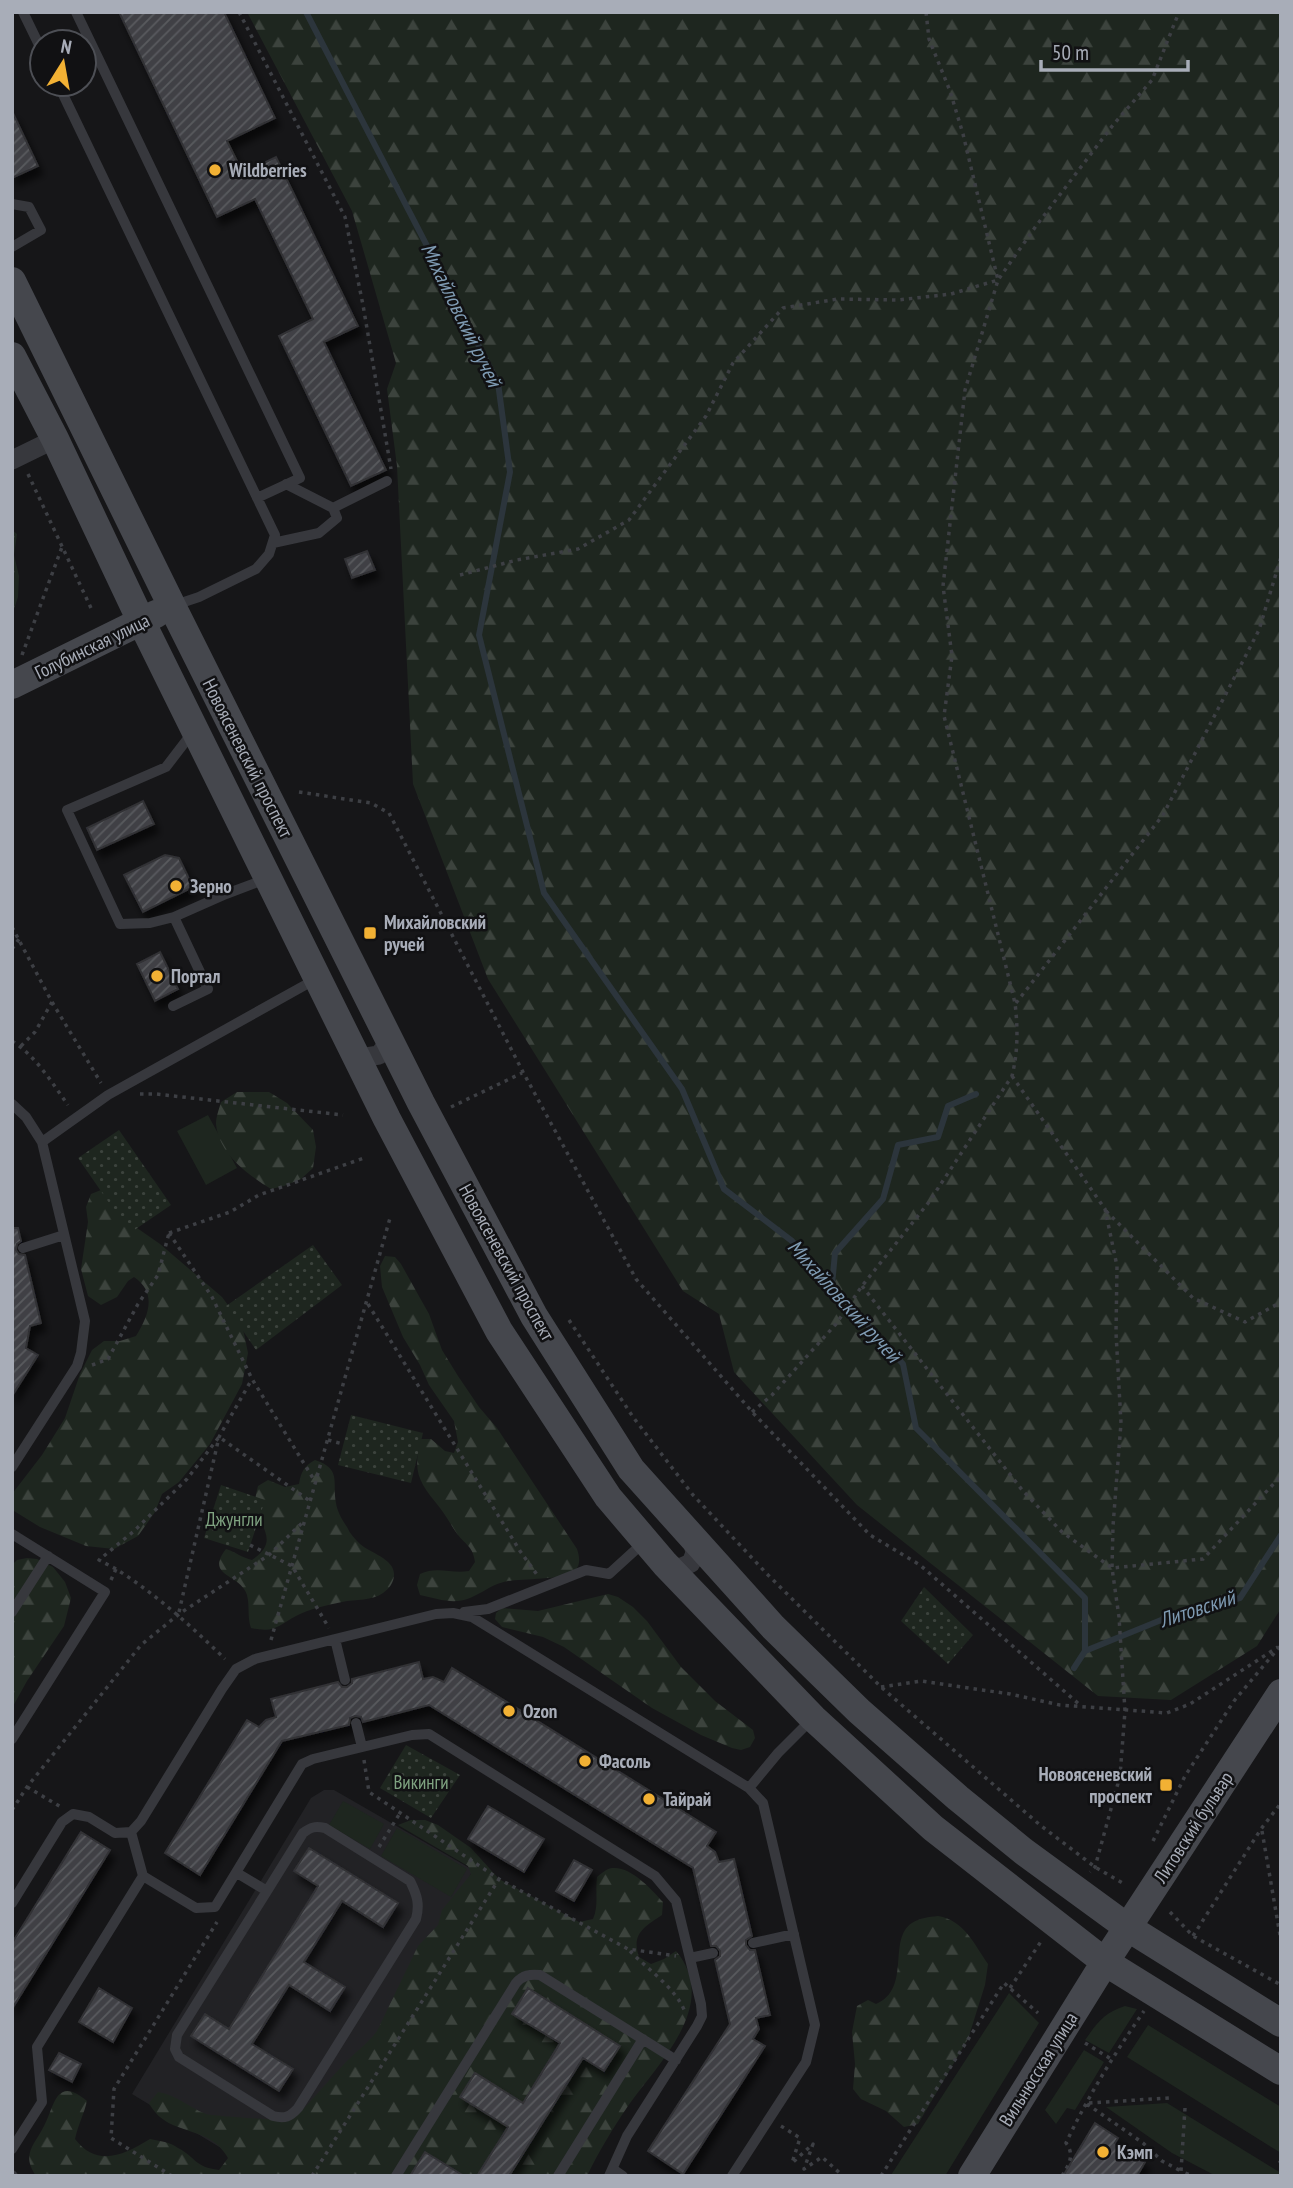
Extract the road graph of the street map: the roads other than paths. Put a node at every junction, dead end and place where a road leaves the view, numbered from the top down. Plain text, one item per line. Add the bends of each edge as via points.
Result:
1 (23, 12) edge
2 (76, 12) edge
3 (31, 28) edge
4 (65, 98) edge
5 (12, 204) edge
6 (12, 247) edge
7 (12, 281) edge
8 (12, 356) edge
9 (55, 439) junction
10 (16, 458) edge
11 (387, 481) road end
12 (286, 484) junction
13 (257, 498) junction
14 (333, 508) junction
15 (273, 544) junction
16 (172, 606) junction
17 (141, 621) junction
18 (12, 685) edge
19 (195, 730) junction
20 (268, 878) junction
21 (174, 917) junction
22 (317, 979) junction
23 (173, 1006) dead end
24 (387, 1033) junction
25 (353, 1052) junction
26 (12, 1104) edge
27 (42, 1142) junction
28 (64, 1235) junction
29 (23, 1248) dead end
30 (12, 1467) edge
31 (12, 1534) edge
32 (692, 1539) junction
33 (645, 1542) junction
34 (48, 1556) junction
35 (665, 1564) junction
36 (720, 1569) junction
37 (694, 1594) junction
38 (12, 1612) edge
39 (453, 1614) junction
40 (335, 1639) junction
41 (345, 1681) dead end
42 (1281, 1693) edge
43 (813, 1718) junction
44 (356, 1723) dead end
45 (12, 1739) edge
46 (362, 1747) junction
47 (749, 1788) junction
48 (131, 1832) junction
49 (237, 1872) junction
50 (143, 1876) junction
51 (267, 1891) junction
52 (12, 1903) edge
53 (1127, 1927) junction
54 (794, 1934) junction
55 (753, 1943) dead end
56 (713, 1953) dead end
57 (690, 1958) junction
58 (1105, 1962) junction
59 (1281, 2023) edge
60 (643, 2039) junction
61 (676, 2060) junction
62 (1281, 2071) edge
63 (12, 2149) edge
64 (611, 2173) edge
65 (396, 2176) edge
66 (558, 2176) edge
67 (623, 2176) edge
68 (732, 2176) edge
69 (972, 2176) edge

1 - 3 lane
2 - 12 lane via 300,478
4 - 13 lane
5 - 6 lane via 29,208 41,230
7 - 16 main road, Новоясеневский проспект
8 - 9 main road, Новоясеневский проспект
9 - 10 street
9 - 17 main road, Новоясеневский проспект
11 - 14 lane
12 - 13 lane
12 - 14 lane
13 - 15 lane via 275,535
14 - 15 lane via 337,518 320,533
15 - 16 lane via 256,569
16 - 17 main road, Голубинская улица
16 - 24 main road, Новоясеневский проспект
17 - 18 main road, Голубинская улица
17 - 19 main road, Новоясеневский проспект
19 - 20 main road, Новоясеневский проспект
19 - 21 lane via 166,767 67,810 120,924
20 - 21 lane
20 - 22 main road, Новоясеневский проспект
21 - 23 lane via 208,989
22 - 25 main road, Новоясеневский проспект
22 - 27 lane via 108,1095
24 - 25 street via 379,1055
24 - 32 main road, Новоясеневский проспект via 534,1316 631,1469
25 - 33 main road, Новоясеневский проспект via 499,1331 608,1497
26 - 27 lane
27 - 28 lane
28 - 29 lane
28 - 30 lane via 85,1321 81,1353
31 - 34 lane
32 - 35 street via 695,1553 691,1563 680,1568
32 - 36 main road, Новоясеневский проспект
33 - 35 main road, Новоясеневский проспект
33 - 39 lane via 610,1574 586,1570 488,1609
34 - 38 lane
34 - 45 lane via 105,1592
35 - 37 main road, Новоясеневский проспект
36 - 37 street via 707,1565 696,1570
36 - 53 main road, Новоясеневский проспект via 850,1702 948,1790
37 - 43 main road, Новоясеневский проспект
39 - 40 lane via 436,1614
39 - 47 lane via 472,1617
40 - 41 lane
40 - 48 lane via 255,1659 236,1669
42 - 53 main road, Литовский бульвар
43 - 47 lane
43 - 58 main road, Новоясеневский проспект via 933,1828
44 - 46 lane
46 - 49 lane via 302,1764
46 - 57 lane via 429,1734 655,1876 676,1901
47 - 54 lane via 763,1803
48 - 50 lane
48 - 52 lane via 115,1833 89,1817 73,1814 62,1822
49 - 50 lane via 215,1907 196,1908
49 - 51 lane
50 - 63 lane via 37,2047 42,2102
51 - 51 lane via 303,1833 318,1826 410,1881 419,1906 416,1919 298,2108 282,2118 179,2057 175,2049 177,2035
53 - 58 main road, Литовский бульвар
53 - 59 main road, Новоясеневский проспект
54 - 55 lane
54 - 68 lane via 815,2025 806,2062
56 - 57 lane
57 - 61 lane via 702,2016
58 - 62 main road, Новоясеневский проспект
58 - 69 main road, Вильнюсская улица
60 - 61 lane
60 - 65 lane via 540,1975 521,1978
60 - 66 lane
61 - 64 lane via 626,2136
64 - 67 lane

